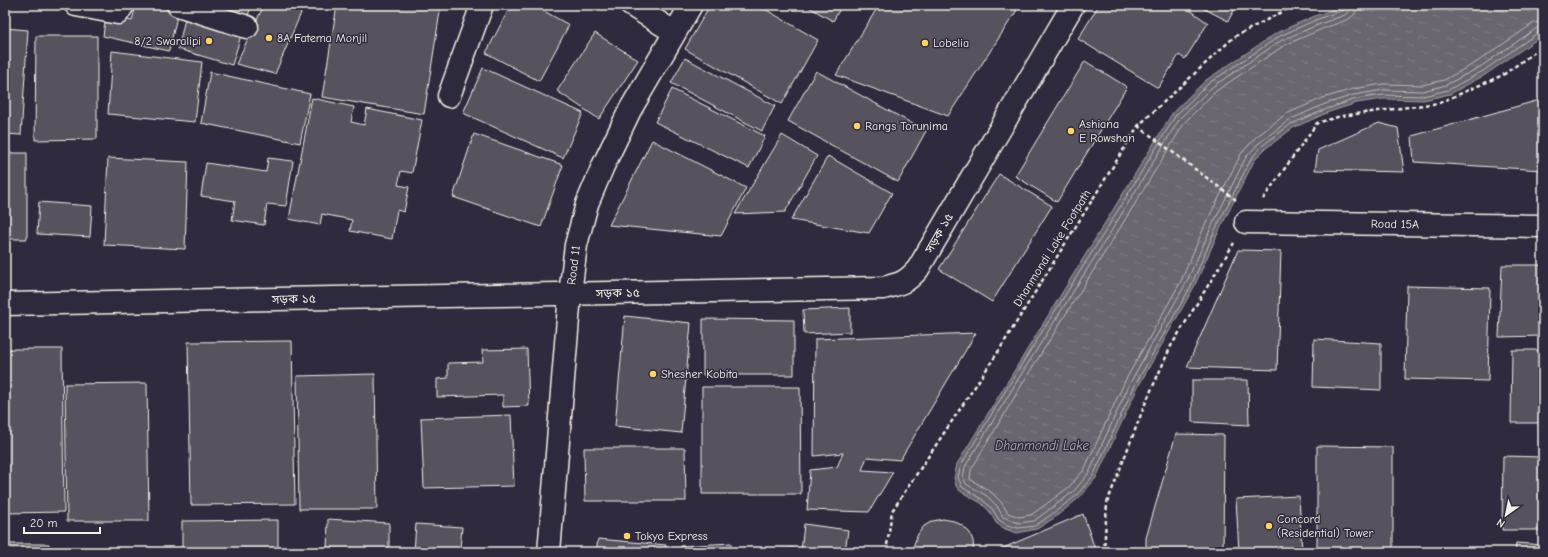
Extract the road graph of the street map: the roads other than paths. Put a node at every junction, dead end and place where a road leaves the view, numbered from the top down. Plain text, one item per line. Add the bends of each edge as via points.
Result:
1 (76, 5) edge
2 (123, 5) edge
3 (178, 5) edge
4 (482, 5) edge
5 (631, 5) edge
6 (691, 5) edge
7 (1072, 5) edge
8 (247, 27) dead end
9 (674, 32) junction
10 (450, 96) dead end
11 (1246, 222) road end
12 (1543, 226) edge
13 (570, 294) junction
14 (5, 304) edge
15 (549, 552) edge

1 - 2 street via 118,13
3 - 8 street
4 - 10 street
5 - 9 street
6 - 9 street, Road 11
7 - 13 street, সড়ক ১৫ via 918,269 909,279 898,285 883,288
9 - 13 street, Road 11 via 630,110 587,204 576,245
11 - 12 street, Road 15A
13 - 14 street, সড়ক ১৫
13 - 15 street, Road 11

